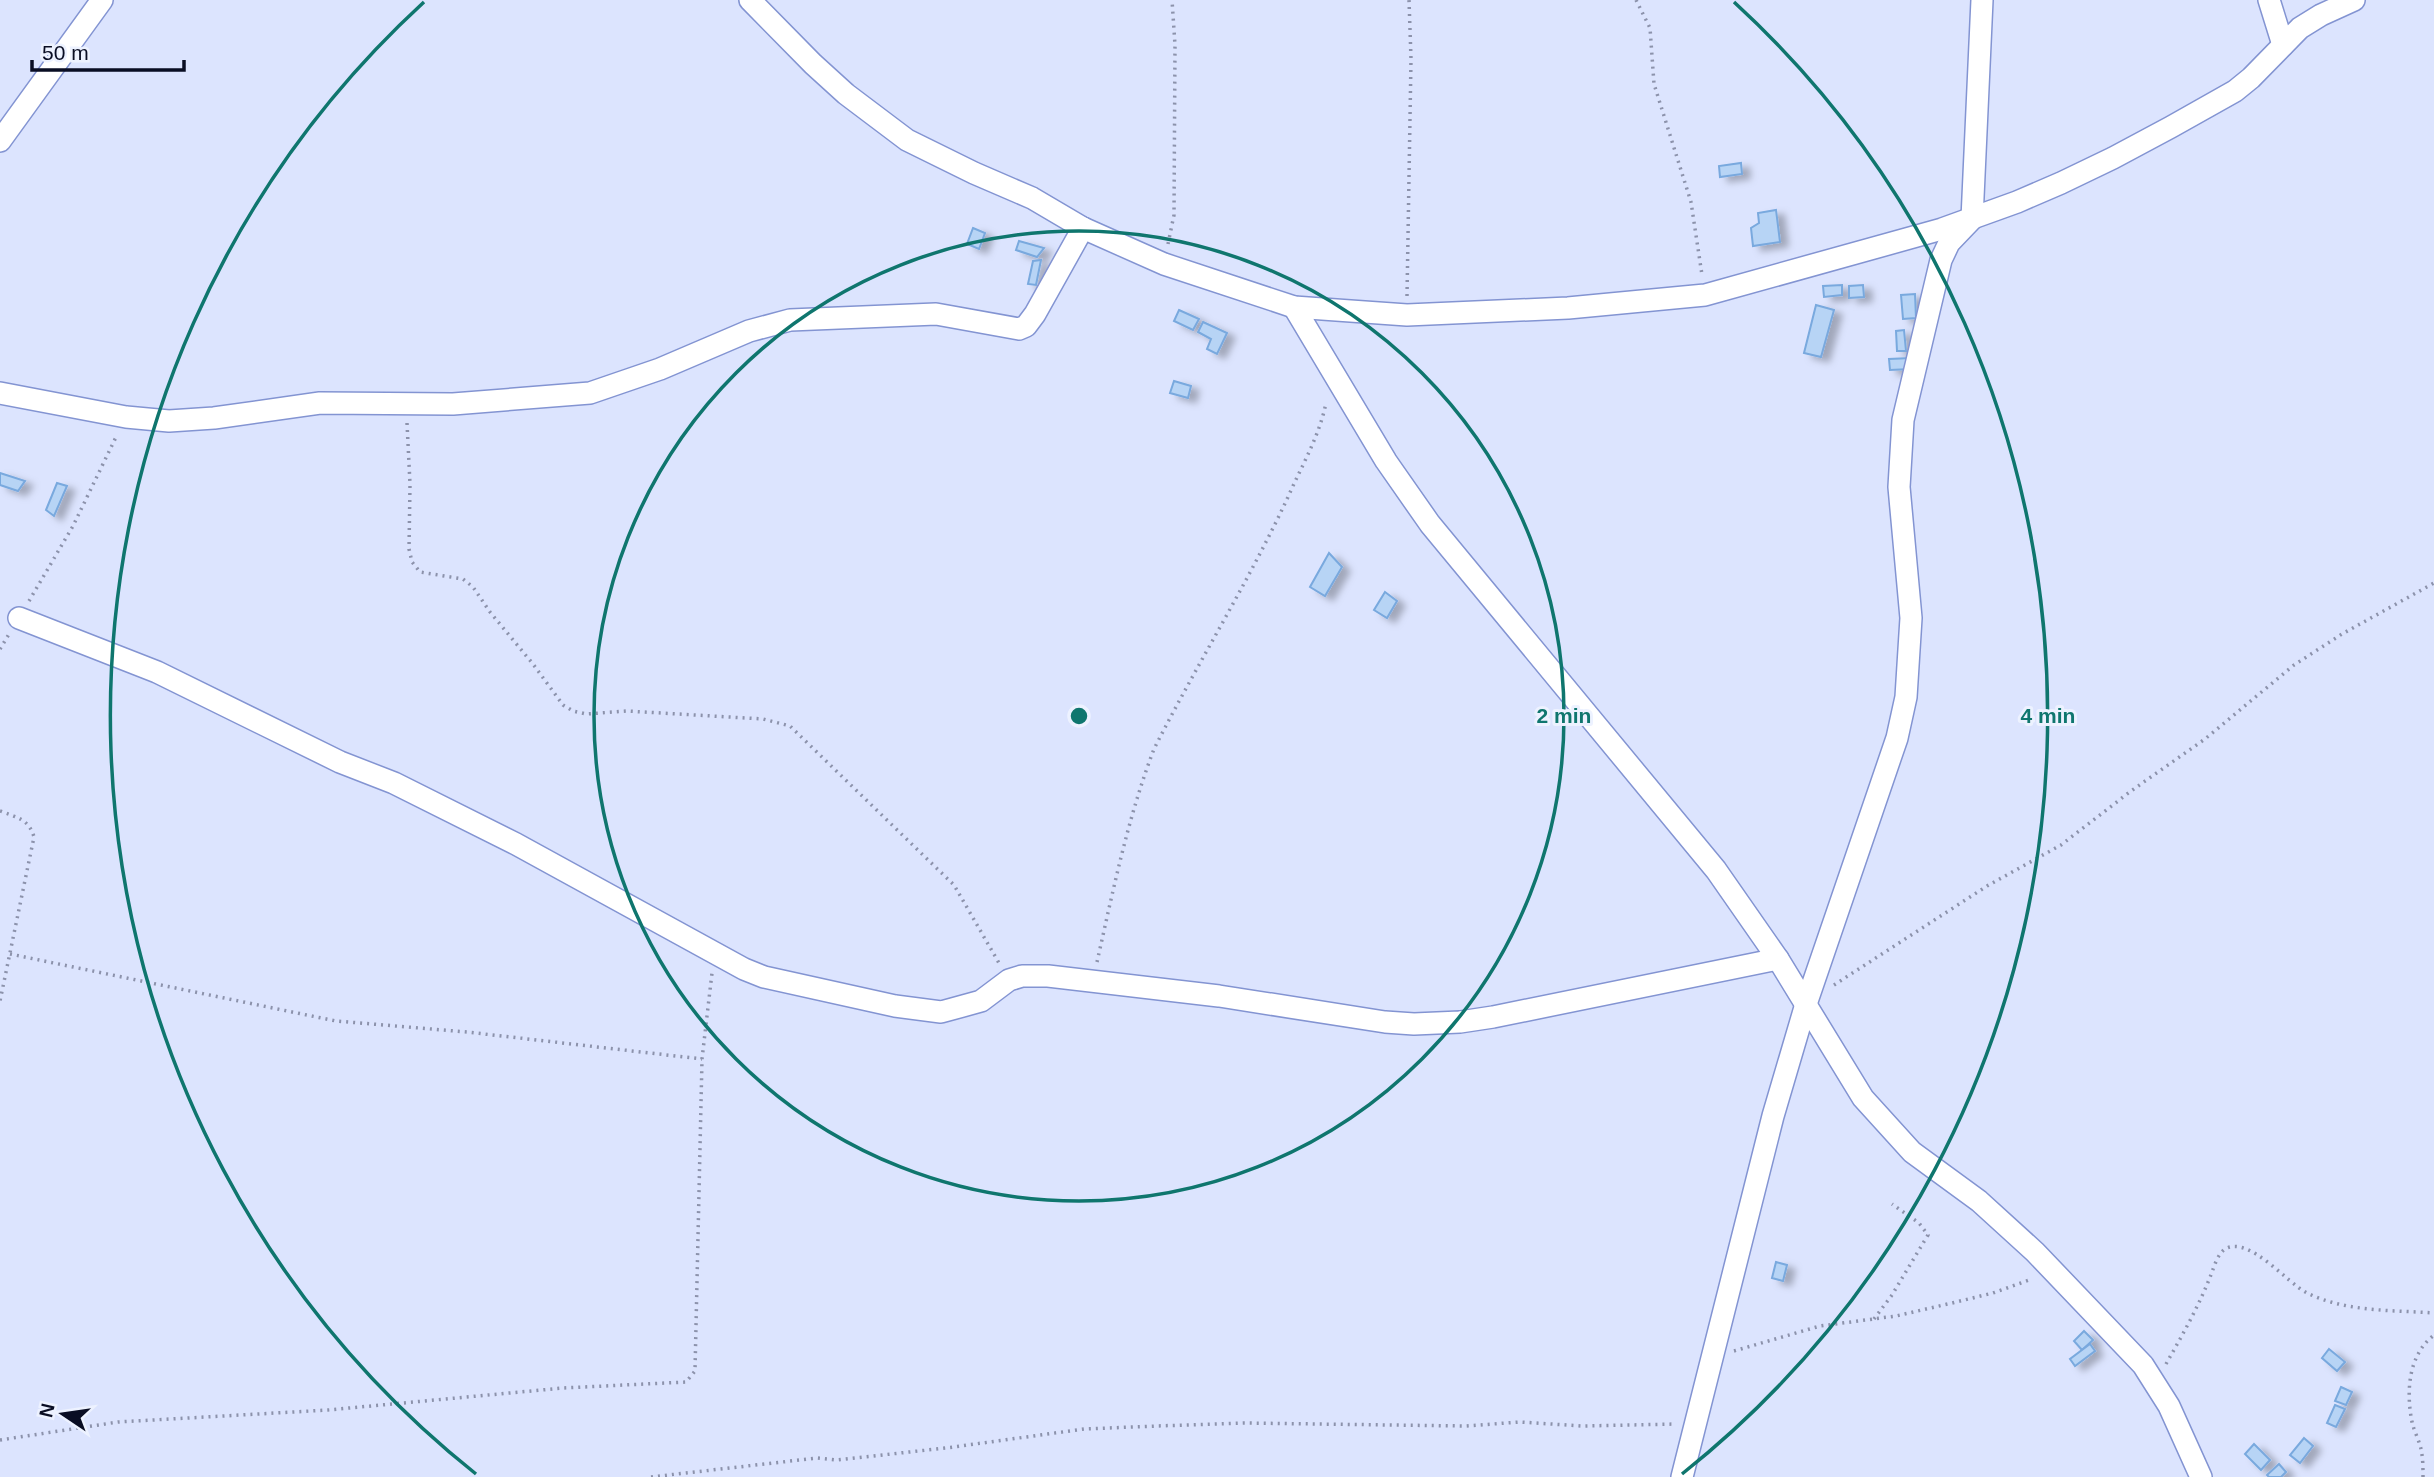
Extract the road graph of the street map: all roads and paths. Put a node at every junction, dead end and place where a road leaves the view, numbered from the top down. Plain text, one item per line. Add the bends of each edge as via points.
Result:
1 (102, 0) edge
2 (750, 0) edge
3 (1172, 0) edge
4 (1409, 0) edge
5 (1636, 0) edge
6 (1982, 0) edge
7 (2269, 0) edge
8 (2354, 0) edge
9 (2283, 45) junction
10 (0, 141) edge
11 (1972, 219) junction
12 (1083, 228) junction
13 (1164, 264) junction
14 (1705, 295) junction
15 (1294, 307) junction
16 (1407, 315) junction
17 (1332, 373) junction
18 (0, 393) edge
19 (406, 403) junction
20 (126, 417) junction
21 (2434, 583) edge
22 (19, 618) junction
23 (0, 649) edge
24 (0, 811) edge
25 (10, 954) junction
26 (715, 954) junction
27 (1778, 959) junction
28 (1009, 980) junction
29 (1093, 981) junction
30 (0, 1001) edge
31 (1806, 1004) junction
32 (702, 1059) junction
33 (1892, 1204) dead end
34 (2053, 1271) junction
35 (2434, 1313) edge
36 (1874, 1319) junction
37 (2434, 1335) edge
38 (1712, 1357) junction
39 (2155, 1384) junction
40 (1696, 1423) junction
41 (0, 1440) edge
42 (651, 1477) edge
43 (1682, 1477) edge
44 (2201, 1477) edge
45 (2423, 1477) edge

1 - 10 street
2 - 12 street via 846,94 906,140 1032,198
3 - 13 path via 1174,215
4 - 16 path
5 - 14 path via 1650,28 1654,84 1691,202
6 - 11 street
7 - 9 street
8 - 9 street via 2310,22
9 - 11 street via 2243,85 2203,109 2113,158
11 - 14 street
11 - 31 street via 1949,243 1941,260 1903,421 1899,486 1911,618 1898,738
12 - 13 street
12 - 19 street via 1035,314 1019,329 936,314 790,320 749,331 590,393 453,404
13 - 15 street
14 - 16 street via 1568,308
15 - 16 street
15 - 17 street
17 - 27 street via 1430,524 1684,828
17 - 29 path via 1323,420 1309,456 1149,761
18 - 20 street
19 - 20 street via 320,403 169,421
19 - 28 path via 409,549 416,569 463,579 473,587 563,705 573,711 763,719 790,726 954,885
20 - 22 path via 73,526
21 - 31 path via 2294,666 2205,739 2061,845 1987,886
22 - 23 path
22 - 26 street via 157,672 340,762 394,783 516,844
24 - 25 path via 24,820 34,837
25 - 30 path
25 - 32 path via 336,1021
26 - 28 street via 764,977 941,1012 981,1001
26 - 32 path
27 - 29 street via 1493,1017 1414,1024
27 - 31 street
28 - 29 street via 1022,976
31 - 34 street via 1863,1098 1887,1127 1912,1153 1979,1200
31 - 38 street
32 - 41 path via 695,1371 686,1382 118,1422
33 - 36 path via 1928,1235
34 - 36 path via 1993,1293
34 - 39 street via 2143,1365
35 - 39 path via 2340,1306 2304,1292 2260,1256 2242,1247 2228,1247 2217,1260 2198,1307
36 - 38 path via 1821,1326
37 - 45 path via 2425,1342 2413,1368 2408,1392
38 - 40 street
39 - 44 street
40 - 42 path via 1243,1423 1084,1429 946,1448
40 - 43 street

